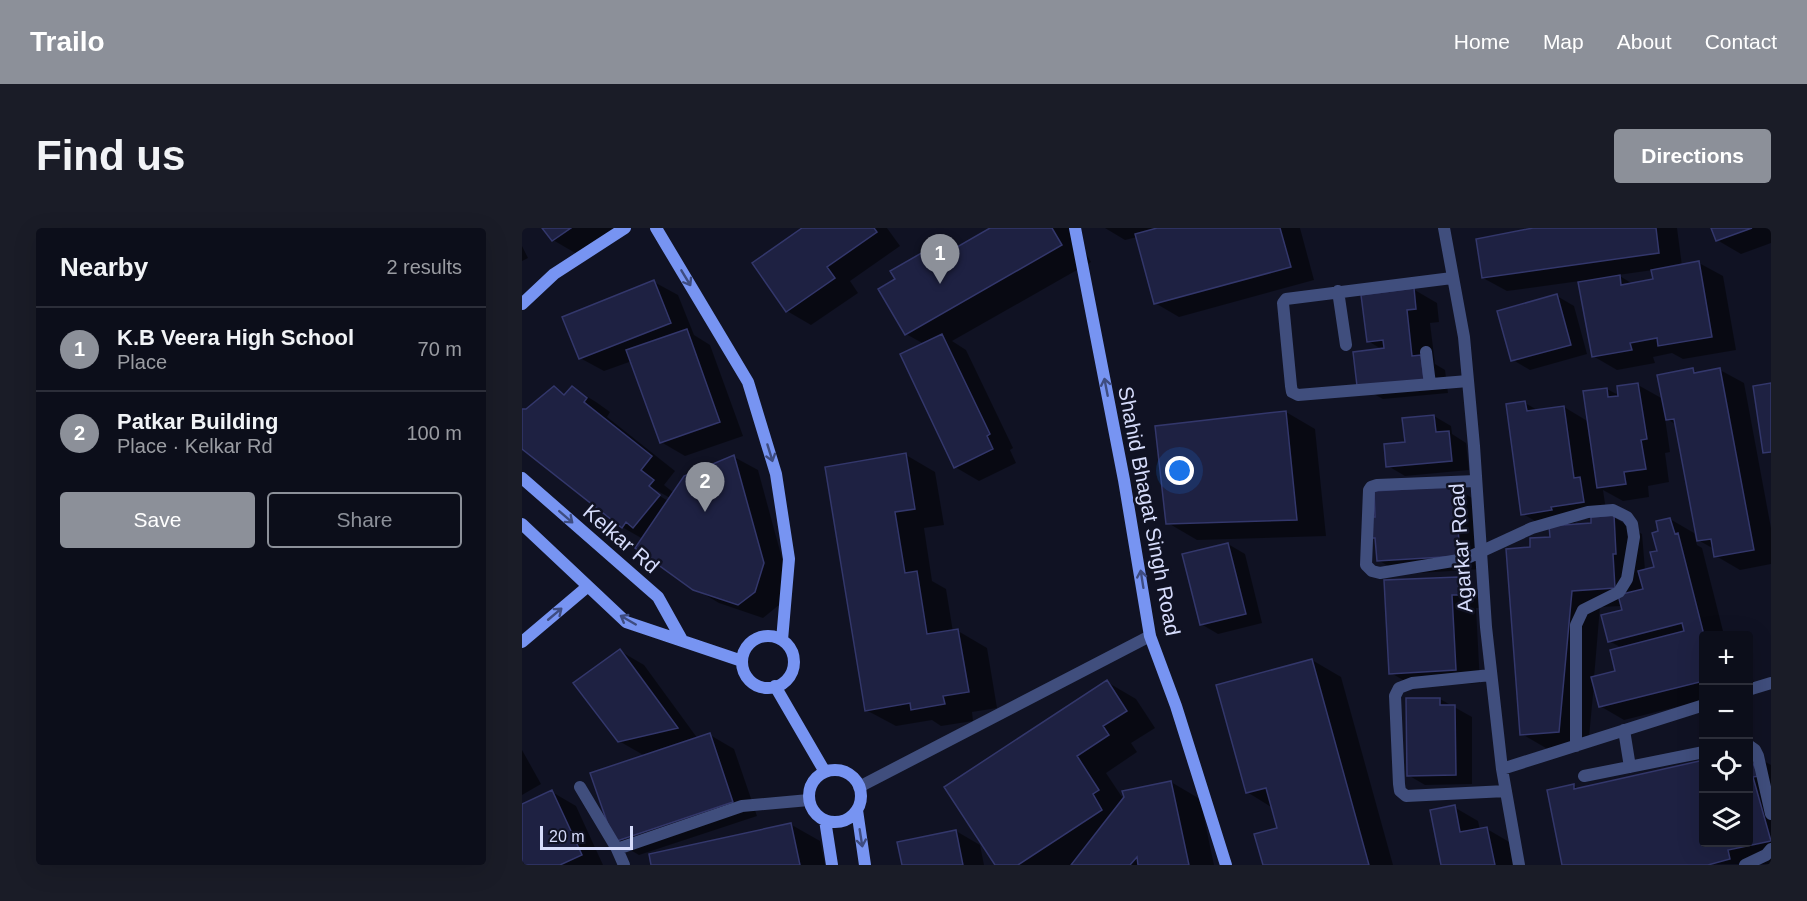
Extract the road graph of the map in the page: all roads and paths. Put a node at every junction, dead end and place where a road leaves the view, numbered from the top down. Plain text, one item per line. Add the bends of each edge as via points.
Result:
1 (625, 228) edge
2 (656, 228) edge
3 (1075, 228) edge
4 (1444, 228) edge
5 (1452, 278) junction
6 (1338, 291) junction
7 (522, 304) edge
8 (1346, 345) dead end
9 (1426, 351) dead end
10 (1468, 381) junction
11 (1430, 384) junction
12 (522, 478) edge
13 (1476, 481) junction
14 (522, 524) edge
15 (1481, 551) junction
16 (587, 587) junction
17 (1150, 636) junction
18 (682, 640) junction
19 (782, 640) junction
20 (522, 642) edge
21 (742, 661) junction
22 (1491, 675) junction
23 (1771, 683) edge
24 (776, 686) junction
25 (1753, 689) edge
26 (1699, 707) edge
27 (1624, 730) junction
28 (1576, 746) junction
29 (1753, 748) edge
30 (1699, 753) edge
31 (1630, 767) junction
32 (1502, 769) junction
33 (825, 772) junction
34 (1584, 776) dead end
35 (579, 787) dead end
36 (859, 787) junction
37 (1506, 791) junction
38 (809, 800) junction
39 (857, 810) junction
40 (1771, 814) edge
41 (825, 820) junction
42 (617, 849) junction
43 (1771, 849) edge
44 (624, 865) edge
45 (831, 865) edge
46 (865, 865) edge
47 (1226, 865) edge
48 (1519, 865) edge
49 (1745, 865) edge

1 - 7 street via 554,274
2 -> 19 street via 748,382 773,464 789,559
17 -> 3 street, Shahid Bhagat Singh Road
4 - 5 street, Agarkar Road
5 - 6 street
5 - 10 street, Agarkar Road
6 - 8 street
6 - 11 street via 1292,297 1283,303 1293,392 1298,395
9 - 11 street
10 - 11 street
10 - 13 street, Agarkar Road
12 -> 18 street, Kelkar Rd via 658,597
13 - 15 street, Agarkar Road
13 - 15 street via 1371,487 1365,557 1366,566 1380,573 1465,559
14 - 16 street
15 - 22 street, Agarkar Road
15 - 28 street via 1532,528 1588,512 1613,510 1632,524 1634,537 1627,579 1619,592 1583,610 1576,625
18 -> 16 street via 626,622
20 -> 16 street
17 - 36 street
17 - 47 street, Shahid Bhagat Singh Road
18 - 21 street
19 - 21 street via 766,635 758,638 745,648
19 - 24 street via 792,652 793,668 790,676
21 - 24 street via 750,681 758,686
22 - 32 street, Agarkar Road
22 - 37 street via 1412,683 1399,688 1395,696 1399,784 1406,796
23 - 25 street
24 - 33 street
26 - 27 street
27 - 28 street
27 - 31 street
28 - 32 street
29 - 40 street
30 - 31 street
31 - 34 street
32 - 37 street, Agarkar Road
33 - 36 street via 849,774
33 - 38 street via 812,783
35 - 42 street
36 - 39 street
37 - 48 street, Agarkar Road
38 - 41 street
38 - 42 street via 742,806
39 - 41 street via 842,821
39 -> 46 street
41 - 45 street
42 - 44 street
43 - 49 street

